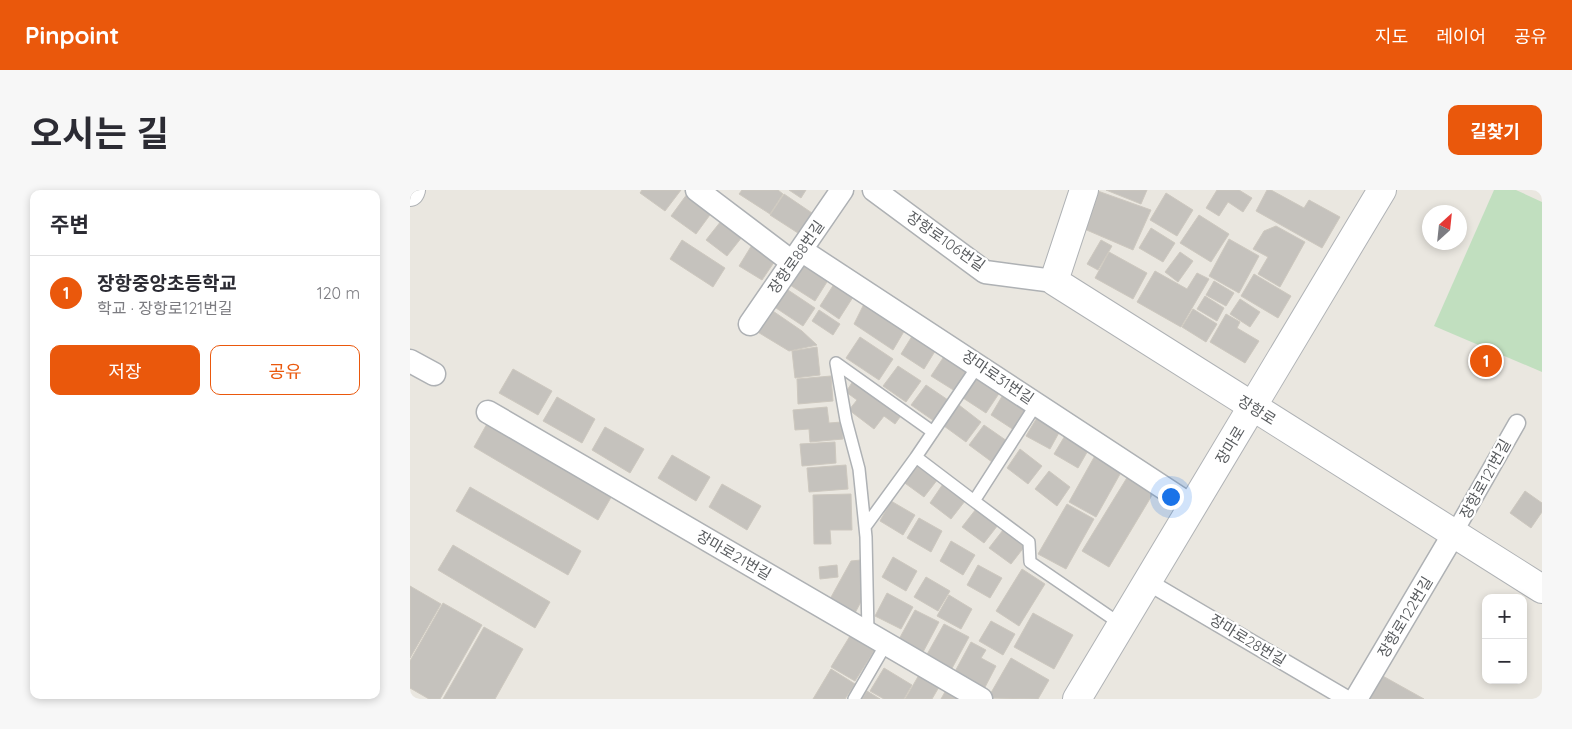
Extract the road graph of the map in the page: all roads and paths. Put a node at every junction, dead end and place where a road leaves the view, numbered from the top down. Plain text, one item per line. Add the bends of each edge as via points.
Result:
1 (697, 190) edge
2 (842, 190) edge
3 (874, 190) edge
4 (1084, 190) edge
5 (1382, 190) edge
6 (796, 256) junction
7 (1054, 281) junction
8 (750, 324) dead end
9 (410, 361) edge
10 (979, 364) junction
11 (434, 374) dead end
12 (1036, 404) junction
13 (1252, 407) junction
14 (488, 412) dead end
15 (1517, 422) dead end
16 (933, 432) junction
17 (916, 457) junction
18 (974, 501) junction
19 (1193, 507) junction
20 (865, 527) junction
21 (1454, 535) junction
22 (1148, 582) junction
23 (1542, 589) edge
24 (1122, 625) junction
25 (877, 638) junction
26 (854, 699) edge
27 (981, 699) edge
28 (1077, 699) edge
29 (1347, 699) edge
30 (1356, 699) edge

1 - 6 street, 장마로31번길
2 - 6 street, 장항로88번길
3 - 7 street, 장항로106번길 via 985,272
4 - 7 street
5 - 13 street, 장마로
6 - 8 street, 장항로88번길
6 - 10 street, 장마로31번길
7 - 13 street, 장항로
9 - 11 street
10 - 12 street, 장마로31번길
10 - 16 lane
12 - 18 lane
12 - 19 street, 장마로31번길
13 - 19 street, 장마로
13 - 21 street, 장항로
14 - 25 street, 장마로21번길
15 - 21 street, 장항로121번길
16 - 17 lane
16 - 20 lane via 836,363 859,469
17 - 18 lane
17 - 20 lane
18 - 24 lane via 1029,542 1030,562
19 - 22 street, 장마로
20 - 25 lane
21 - 23 street, 장항로
21 - 30 street, 장항로122번길
22 - 24 street, 장마로
22 - 29 street, 장마로28번길
24 - 28 street, 장마로
25 - 26 lane
25 - 27 street, 장마로21번길

